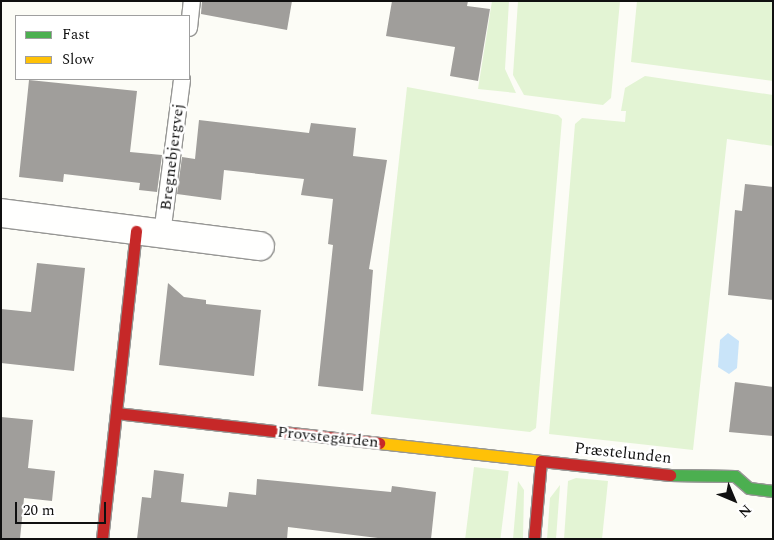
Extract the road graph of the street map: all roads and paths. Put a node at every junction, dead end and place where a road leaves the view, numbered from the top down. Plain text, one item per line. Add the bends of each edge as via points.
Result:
1 (192, 1) edge
2 (190, 19) edge
3 (182, 80) edge
4 (1, 213) edge
5 (149, 233) junction
6 (260, 246) dead end
7 (116, 413) junction
8 (541, 461) junction
9 (773, 491) edge
10 (102, 539) edge
11 (534, 539) edge

1 - 2 lane
3 - 5 lane, Bregnebjergvej
4 - 5 street
5 - 6 street
5 - 7 street
7 - 8 street, Provstegården
7 - 10 street
8 - 9 street, Præstelunden via 682,476 736,476 749,488
8 - 11 street

